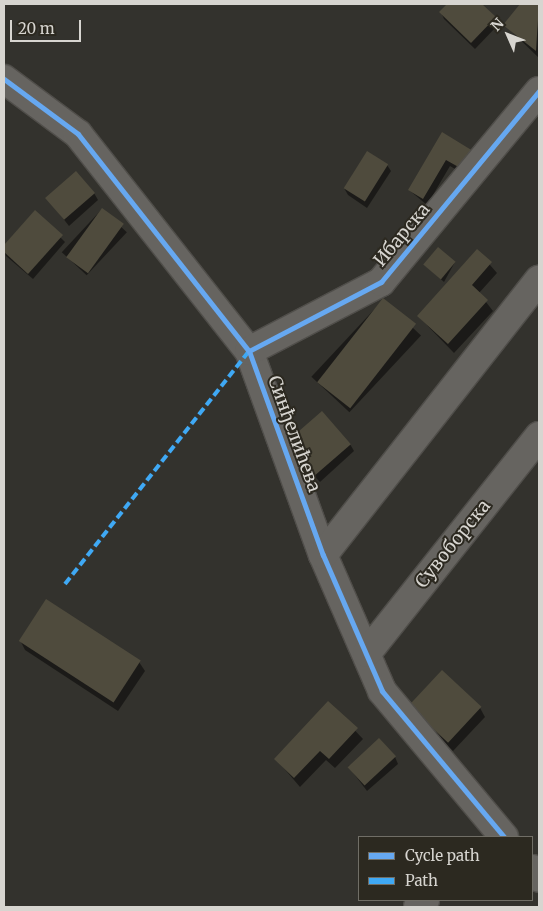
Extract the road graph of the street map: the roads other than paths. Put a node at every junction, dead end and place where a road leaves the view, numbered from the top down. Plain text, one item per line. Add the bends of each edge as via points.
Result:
1 (4, 79) edge
2 (539, 91) edge
3 (539, 280) edge
4 (250, 351) junction
5 (539, 436) edge
6 (323, 555) junction
7 (367, 652) junction
8 (491, 832) edge

1 - 4 street, Синђелићева via 78,134
2 - 4 street, Ибарска via 381,282
3 - 6 street
4 - 6 street, Синђелићева
5 - 7 street, Сувоборска
6 - 7 street, Синђелићева
7 - 8 street, Синђелићева via 382,690

